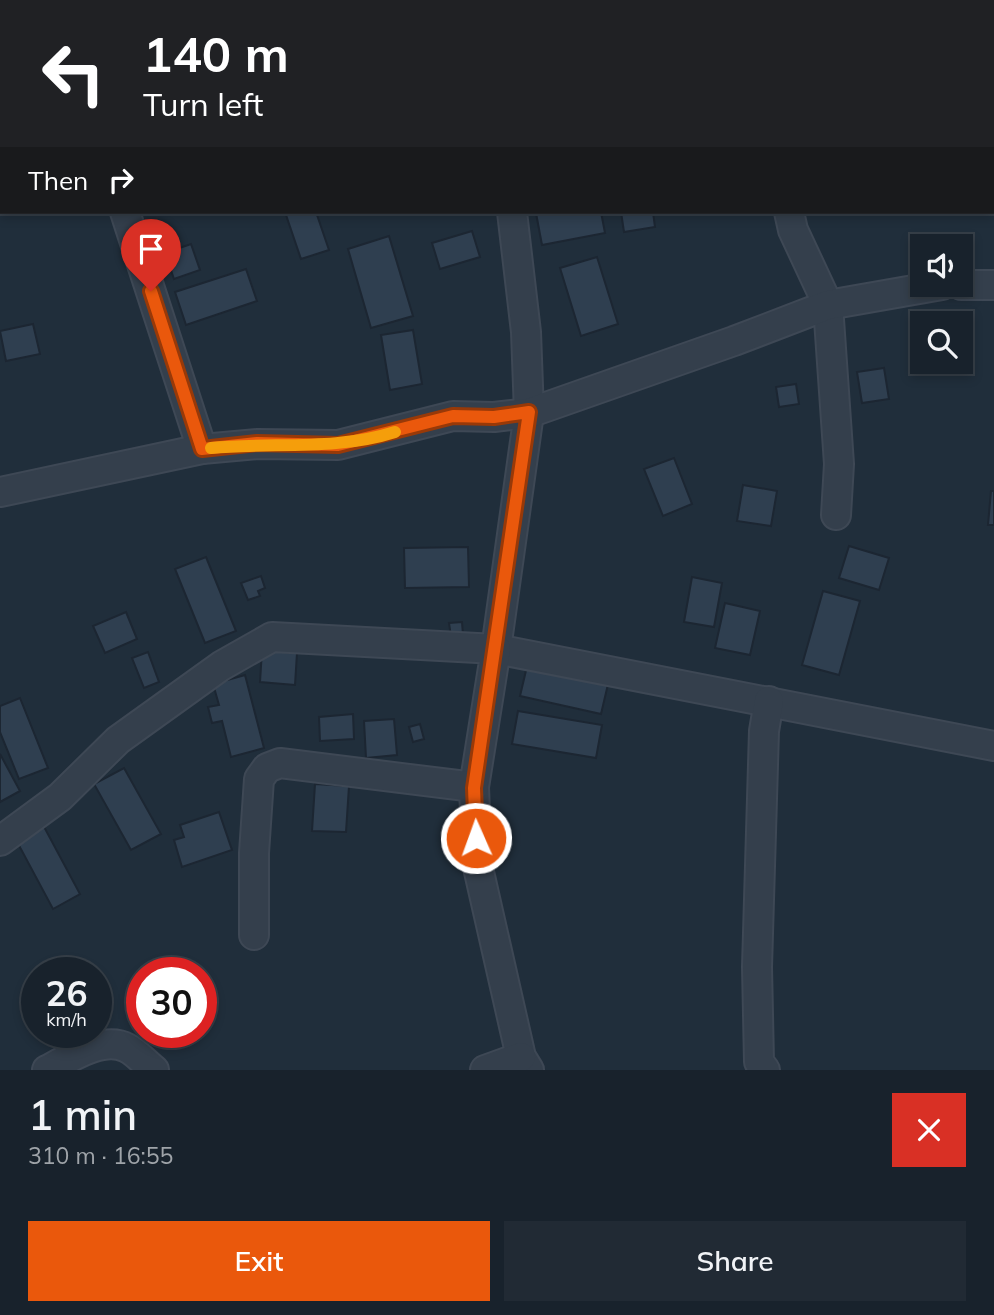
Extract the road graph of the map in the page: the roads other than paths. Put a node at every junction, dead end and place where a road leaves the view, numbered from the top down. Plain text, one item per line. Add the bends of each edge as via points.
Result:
1 (126, 214) edge
2 (512, 214) edge
3 (789, 214) edge
4 (973, 285) edge
5 (994, 285) edge
6 (910, 291) edge
7 (828, 305) junction
8 (529, 412) junction
9 (202, 449) junction
10 (0, 492) edge
11 (836, 516) dead end
12 (496, 649) junction
13 (769, 701) junction
14 (994, 746) edge
15 (474, 788) junction
16 (0, 841) edge
17 (254, 935) dead end
18 (525, 1063) edge
19 (47, 1070) edge
20 (154, 1070) edge
21 (485, 1070) edge
22 (765, 1070) edge

1 - 9 street
2 - 8 street via 526,332
3 - 7 street
4 - 5 street
6 - 7 street
7 - 8 street
7 - 11 street via 839,464
8 - 9 street via 453,416 338,445 257,443
8 - 12 street
9 - 10 street
12 - 13 street
12 - 15 street
12 - 16 street via 272,637 221,666 118,740 60,797
13 - 14 street
13 - 22 street via 764,731 757,967 760,1062
15 - 17 street via 280,764 267,768 259,779
15 - 18 street via 477,863
18 - 21 street
19 - 20 street via 82,1052 113,1045 127,1048

